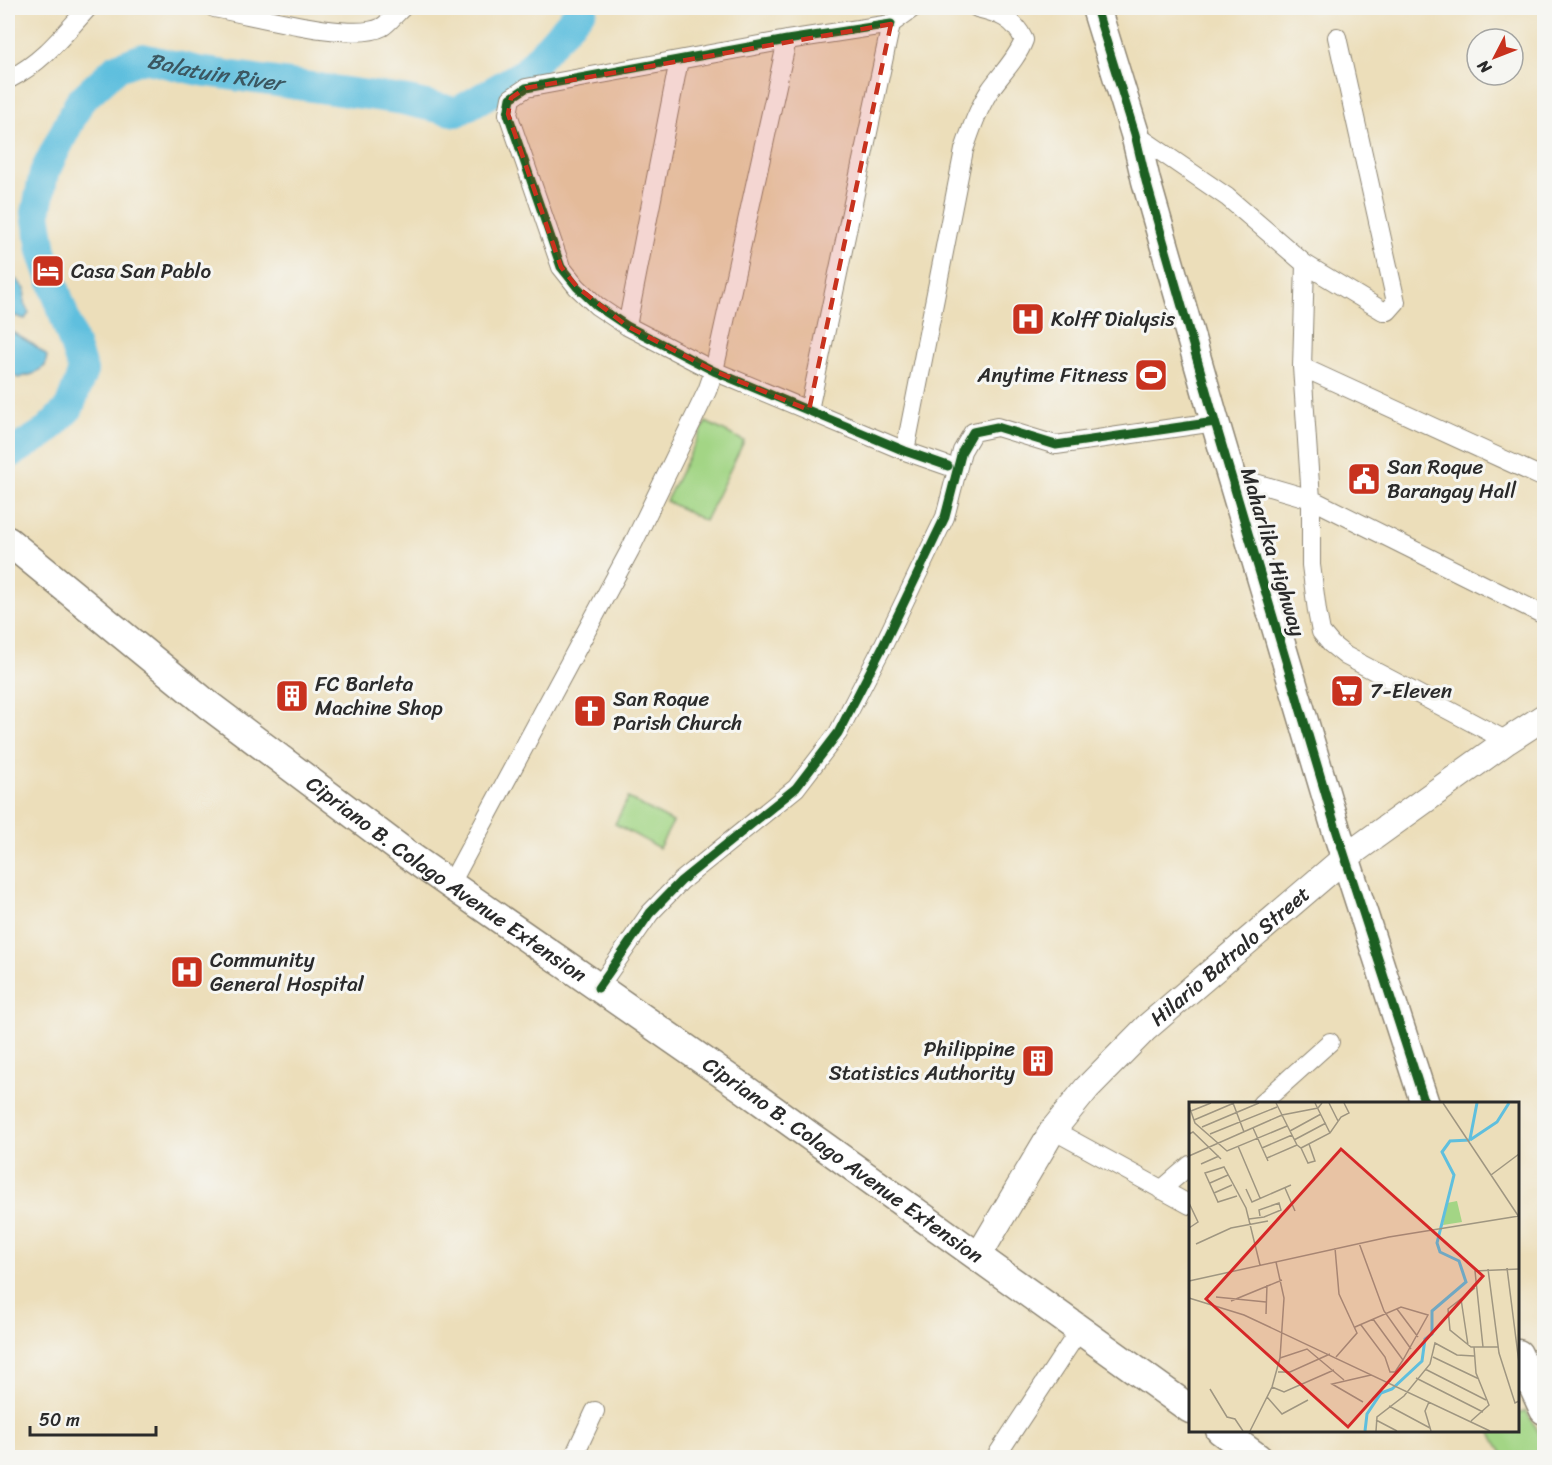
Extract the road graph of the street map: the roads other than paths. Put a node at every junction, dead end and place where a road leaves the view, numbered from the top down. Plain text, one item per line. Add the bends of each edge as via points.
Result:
1 (88, 8) edge
2 (214, 8) edge
3 (402, 8) edge
4 (913, 8) edge
5 (976, 8) edge
6 (1096, 8) edge
7 (246, 10) edge
8 (891, 24) junction
9 (1337, 37) dead end
10 (787, 40) junction
11 (679, 60) junction
12 (8, 77) edge
13 (1135, 134) junction
14 (1305, 264) junction
15 (627, 326) junction
16 (1302, 367) junction
17 (714, 371) junction
18 (809, 410) junction
19 (1215, 422) junction
20 (905, 451) junction
21 (948, 466) dead end
22 (1231, 476) junction
23 (1545, 478) edge
24 (1311, 500) junction
25 (8, 541) edge
26 (1545, 615) edge
27 (1545, 717) edge
28 (1507, 741) junction
29 (1346, 857) junction
30 (450, 885) junction
31 (598, 988) junction
32 (1330, 1042) dead end
33 (1263, 1102) edge
34 (1424, 1102) edge
35 (1053, 1130) junction
36 (1189, 1167) edge
37 (1161, 1190) junction
38 (1189, 1204) edge
39 (979, 1256) junction
40 (1080, 1329) junction
41 (1519, 1356) edge
42 (1189, 1408) edge
43 (1545, 1410) edge
44 (595, 1411) dead end
45 (1221, 1432) edge
46 (573, 1458) edge
47 (995, 1458) edge
48 (1258, 1458) edge

1 - 12 street via 41,60
2 - 7 street
3 - 7 street via 383,27 364,32 339,32
4 - 8 street
5 - 20 street via 1002,14 1020,30 1024,40 977,114 964,150
6 - 13 main road, Maharlika Highway
8 - 10 street
8 - 18 street
9 - 14 street via 1396,302 1383,312
10 - 11 street
10 - 17 street
11 - 15 street
11 - 15 street via 526,88 511,98 508,114 561,267 597,306
13 - 14 street via 1227,197
13 - 19 main road, Maharlika Highway
14 - 16 street
15 - 17 street
16 - 23 street
16 - 24 street
17 - 18 street
17 - 30 street via 630,550
18 - 20 street
19 - 22 main road, Maharlika Highway
19 - 31 street via 1056,446 997,428 973,432 962,451 945,517 838,733 796,788 681,881 650,913
20 - 21 street
22 - 24 street
22 - 29 main road, Maharlika Highway
24 - 26 street
24 - 28 street via 1311,565 1317,611 1322,632 1331,644 1346,656
25 - 30 main road, Cipriano B. Colago Avenue Extension via 250,737
27 - 28 street, Hilario Batralo Street
28 - 29 street, Hilario Batralo Street
29 - 34 main road, Maharlika Highway
29 - 35 street, Hilario Batralo Street via 1146,1028 1087,1088
30 - 31 main road, Cipriano B. Colago Avenue Extension
31 - 39 main road, Cipriano B. Colago Avenue Extension
32 - 33 street
35 - 37 street
35 - 39 street, Hilario Batralo Street
36 - 37 street
37 - 38 street
39 - 40 main road, Cipriano B. Colago Avenue Extension
40 - 42 main road, Cipriano B. Colago Avenue Extension
40 - 47 street
41 - 43 main road
44 - 46 street
45 - 48 main road

